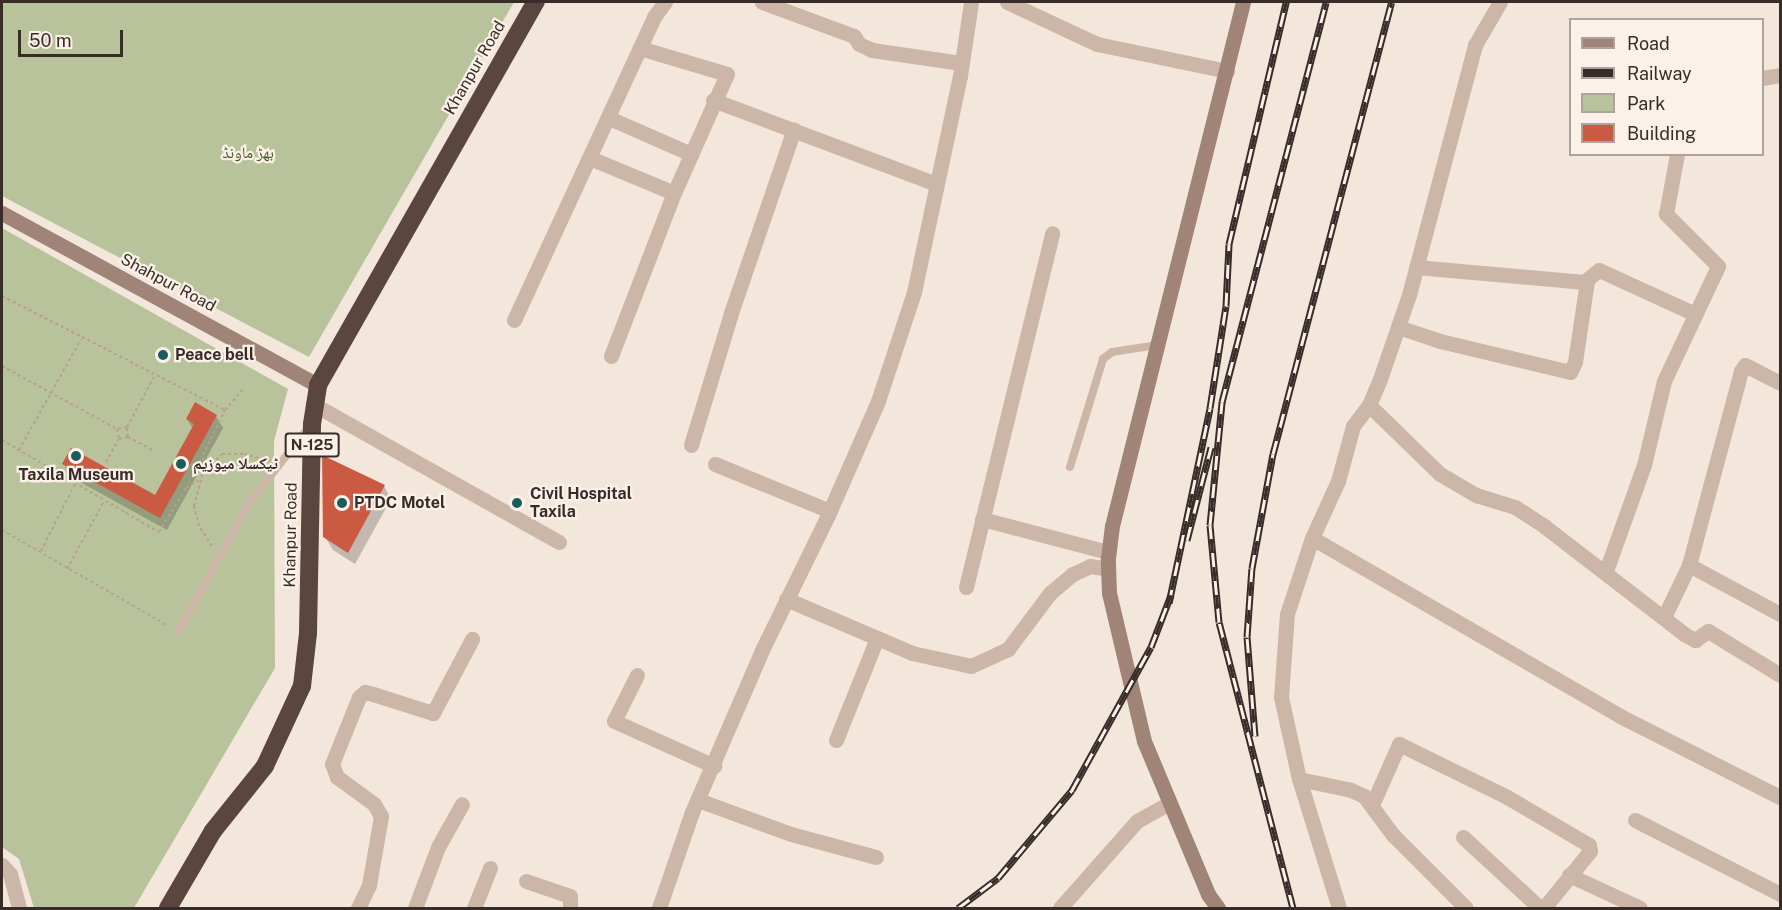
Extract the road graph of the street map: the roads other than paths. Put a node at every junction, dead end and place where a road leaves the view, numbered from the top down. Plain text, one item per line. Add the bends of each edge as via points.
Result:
1 (536, 2) edge
2 (665, 2) edge
3 (762, 2) edge
4 (970, 2) edge
5 (1007, 2) edge
6 (1243, 2) edge
7 (1500, 2) edge
8 (640, 48) junction
9 (961, 63) junction
10 (1227, 71) junction
11 (1780, 75) edge
12 (1764, 78) edge
13 (713, 100) junction
14 (609, 118) junction
15 (795, 129) junction
16 (691, 154) junction
17 (1677, 156) edge
18 (590, 158) junction
19 (936, 184) junction
20 (674, 193) junction
21 (2, 213) edge
22 (1053, 233) dead end
23 (1416, 267) junction
24 (1587, 281) junction
25 (1695, 314) junction
26 (514, 320) dead end
27 (1398, 327) junction
28 (1158, 345) junction
29 (611, 356) dead end
30 (1780, 383) edge
31 (318, 385) junction
32 (313, 404) junction
33 (1369, 405) junction
34 (312, 424) junction
35 (691, 445) dead end
36 (715, 464) dead end
37 (1071, 467) dead end
38 (830, 511) junction
39 (982, 519) junction
40 (1312, 538) junction
41 (559, 542) dead end
42 (1108, 552) junction
43 (1689, 565) junction
44 (1108, 569) junction
45 (1606, 571) junction
46 (966, 587) dead end
47 (786, 598) junction
48 (1780, 614) edge
49 (1664, 617) junction
50 (178, 632) road end
51 (877, 638) junction
52 (472, 639) dead end
53 (637, 675) dead end
54 (1780, 675) edge
55 (836, 740) dead end
56 (714, 766) junction
57 (1299, 779) junction
58 (1780, 797) edge
59 (698, 800) junction
60 (1169, 803) junction
61 (462, 804) dead end
62 (1372, 805) junction
63 (1635, 820) dead end
64 (1462, 837) dead end
65 (876, 857) dead end
66 (2, 865) edge
67 (490, 868) dead end
68 (1569, 875) junction
69 (526, 881) dead end
70 (1780, 894) edge
71 (18, 909) edge
72 (168, 909) edge
73 (358, 909) edge
74 (415, 909) edge
75 (474, 909) edge
76 (570, 909) edge
77 (659, 909) edge
78 (1060, 909) edge
79 (1218, 909) edge
80 (1340, 909) edge
81 (1466, 909) edge
82 (1542, 909) edge
83 (1640, 909) edge

1 - 31 highway, Khanpur Road / N-125
2 - 8 street
3 - 9 street via 854,36 859,44 872,50
4 - 9 street
5 - 10 street via 1097,44
6 - 10 street
7 - 23 street via 1475,45
8 - 13 street via 727,74
8 - 14 street
9 - 19 street
10 - 28 street
11 - 12 street
13 - 15 street
13 - 16 street
14 - 16 street
14 - 18 street
15 - 19 street
15 - 35 street via 731,313
16 - 20 street
17 - 25 street via 1666,214 1718,266
18 - 20 street
18 - 26 street
19 - 38 street via 914,292 878,400
20 - 29 street
21 - 31 street, Shahpur Road
22 - 39 street
23 - 24 street via 1460,274
23 - 27 street
24 - 25 street via 1599,270
24 - 27 street via 1575,362 1570,372
25 - 45 street via 1664,381 1644,465
27 - 33 street
28 - 37 lane via 1112,352 1103,359
28 - 42 street
30 - 43 street via 1745,365
31 - 32 highway, Khanpur Road / N-125
32 - 34 highway, Khanpur Road / N-125
32 - 41 street
33 - 40 street via 1353,426 1338,481
33 - 45 street via 1440,474 1476,495 1515,507
34 - 50 lane via 249,503
34 - 72 highway, Khanpur Road / N-125 via 308,633 302,686 265,766 213,831
36 - 38 street
38 - 47 street
39 - 42 street
39 - 46 street
40 - 57 street via 1287,614 1280,661 1281,697
40 - 58 street via 1620,716
42 - 44 street
43 - 48 street
43 - 49 street
44 - 51 street via 1090,566 1073,574 1050,593 1008,649 971,666 912,653
44 - 60 street via 1109,593 1129,687 1144,741
45 - 49 street
47 - 51 street
47 - 56 street
49 - 54 street via 1695,640 1708,630
51 - 55 street
52 - 73 street via 433,713 364,692 359,697 332,764 337,777 374,804 381,816 369,885
53 - 56 street via 614,721
56 - 59 street
57 - 62 street via 1352,790
57 - 80 street
59 - 65 street via 791,834
59 - 77 street via 675,854
60 - 78 street via 1137,821
60 - 79 street
61 - 74 street via 438,847
62 - 68 street via 1399,744 1507,797 1589,845 1590,851
62 - 81 street via 1393,835
63 - 70 street
64 - 82 street
66 - 71 street via 10,874
67 - 75 street
68 - 82 street
68 - 83 street
69 - 76 street via 570,896

